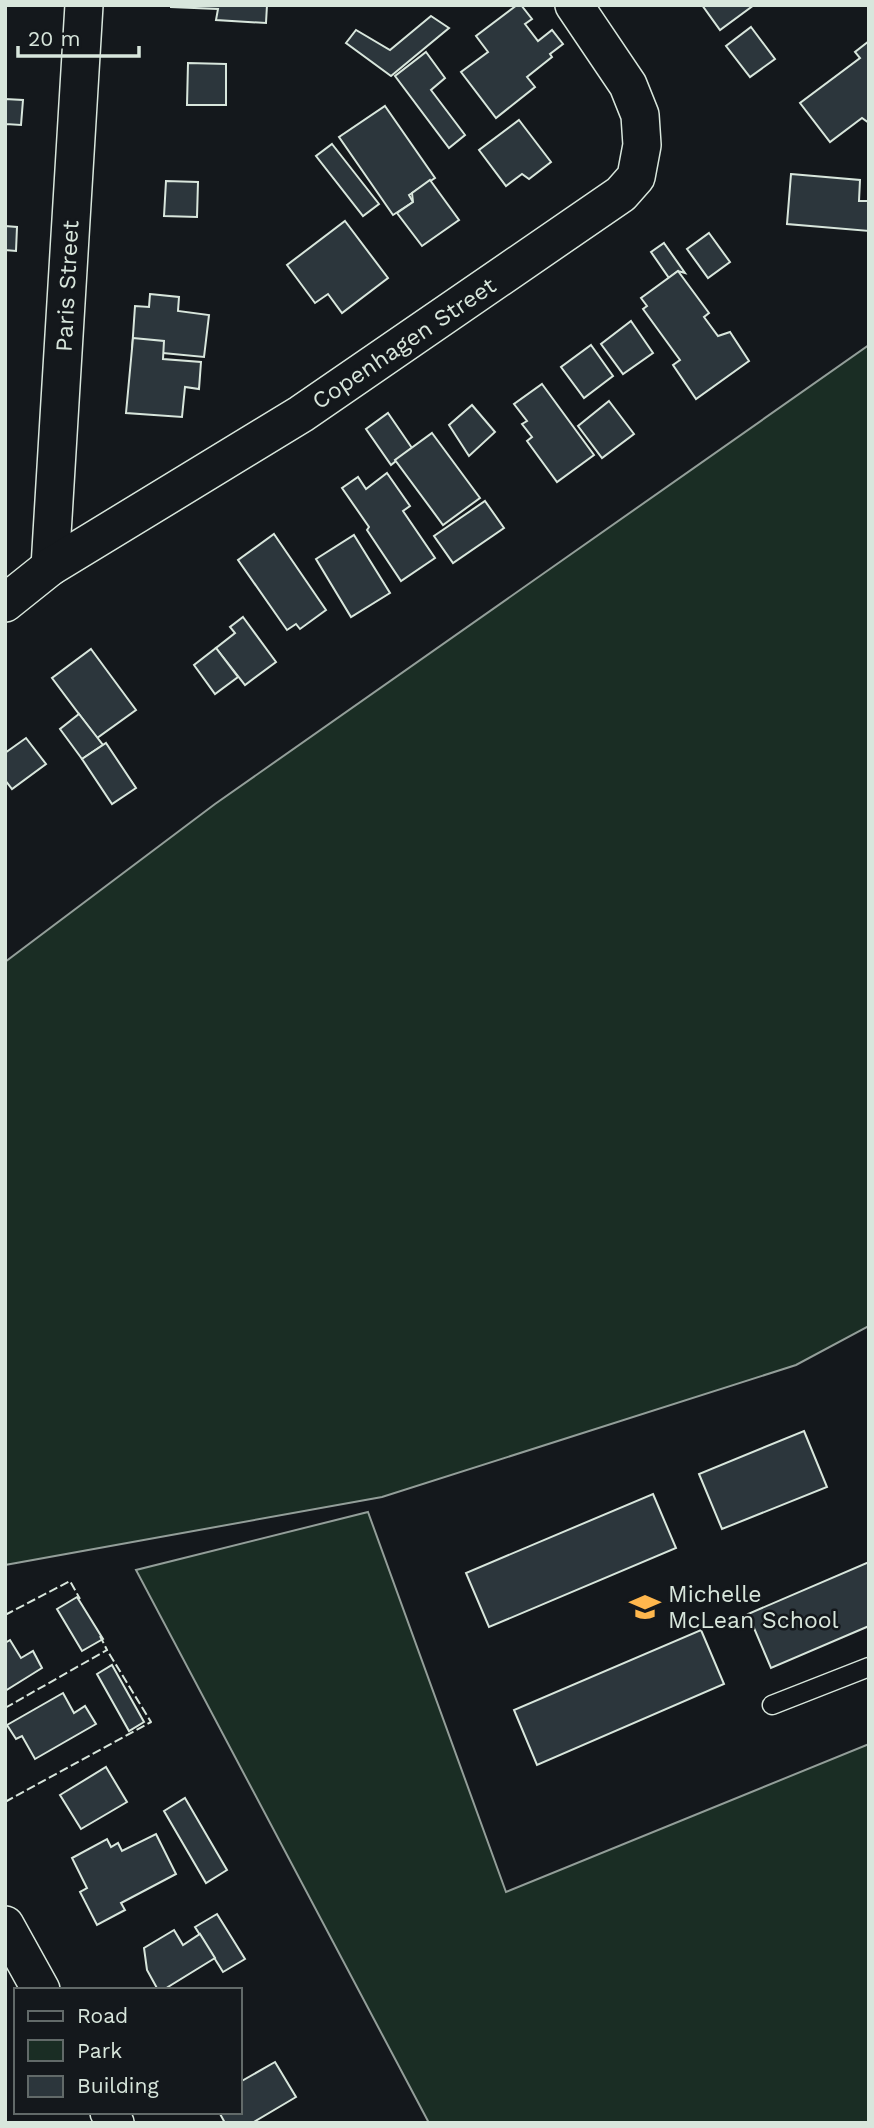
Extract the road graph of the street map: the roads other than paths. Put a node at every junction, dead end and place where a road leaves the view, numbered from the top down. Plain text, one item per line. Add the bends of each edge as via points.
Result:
1 (84, 5) edge
2 (575, 5) edge
3 (50, 567) junction
4 (5, 603) edge
5 (869, 1667) edge
6 (772, 1705) dead end
7 (5, 1925) edge
8 (40, 1988) edge

1 - 3 street, Paris Street
2 - 3 street, Copenhagen Street via 628,85 640,115 642,145 636,177 621,194 301,414
3 - 4 street, Copenhagen Street
5 - 6 lane
7 - 8 street

